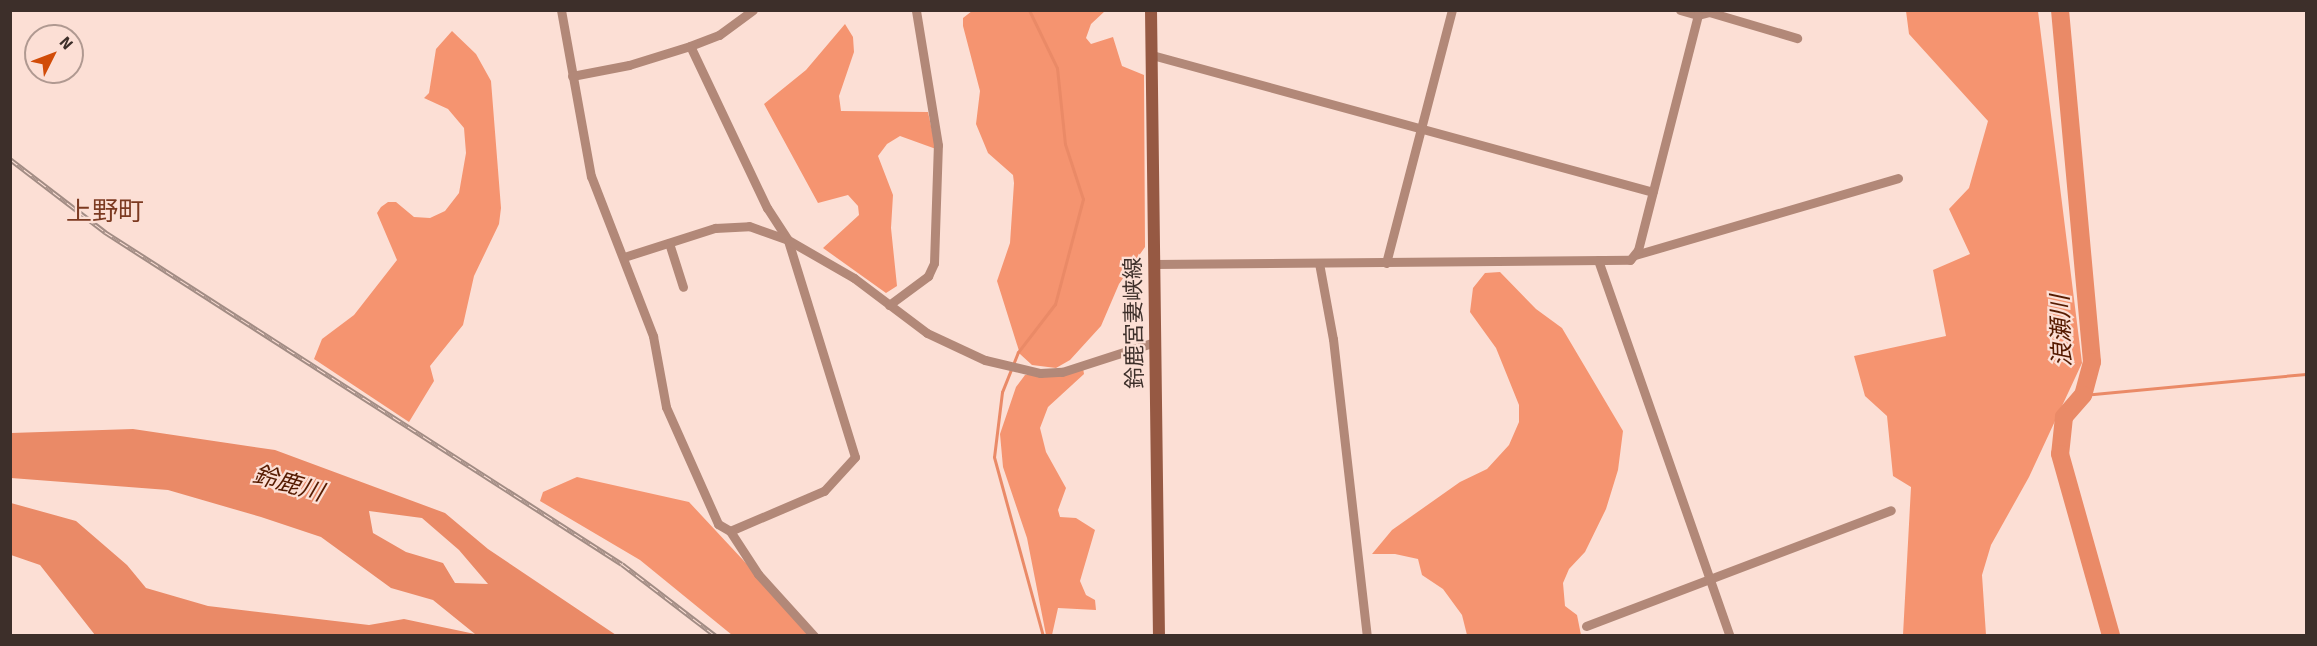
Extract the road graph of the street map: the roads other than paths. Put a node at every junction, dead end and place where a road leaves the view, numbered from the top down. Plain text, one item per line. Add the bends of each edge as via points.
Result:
1 (561, 10) edge
2 (753, 10) edge
3 (916, 10) edge
4 (1151, 10) edge
5 (1452, 10) edge
6 (1680, 10) edge
7 (1698, 15) junction
8 (1797, 38) dead end
9 (690, 46) junction
10 (1152, 55) junction
11 (572, 76) junction
12 (1422, 128) junction
13 (1898, 178) dead end
14 (1653, 192) junction
15 (788, 240) junction
16 (669, 243) junction
17 (1635, 255) junction
18 (624, 257) junction
19 (1598, 260) junction
20 (1386, 262) junction
21 (1319, 263) junction
22 (1154, 264) junction
23 (683, 287) dead end
24 (889, 305) junction
25 (1155, 342) junction
26 (1891, 510) dead end
27 (729, 531) junction
28 (1710, 578) junction
29 (1586, 626) dead end
30 (813, 636) edge
31 (1159, 636) edge
32 (1367, 636) edge
33 (1730, 636) edge

1 - 11 street
2 - 9 street via 719,35
3 - 24 street via 938,145 934,263 928,276
4 - 10 main road, 鈴鹿宮妻峡線
5 - 12 street
6 - 7 street
7 - 8 street via 1708,12
7 - 14 street
9 - 11 street via 629,65
9 - 15 street via 766,208
10 - 12 street
10 - 22 main road, 鈴鹿宮妻峡線
11 - 18 street via 591,176
12 - 14 street
12 - 20 street
13 - 17 street
14 - 17 street
15 - 16 street via 759,228 732,226
15 - 24 street via 854,278
15 - 27 street via 855,457 824,491
16 - 18 street
16 - 23 street
17 - 19 street via 1630,260
18 - 27 street via 653,336 666,407 718,524
19 - 20 street
19 - 28 street
20 - 21 street
21 - 22 street
21 - 32 street via 1334,339
22 - 25 main road, 鈴鹿宮妻峡線
24 - 25 street via 927,333 1000,364 1023,369 1062,372
25 - 31 main road, 鈴鹿宮妻峡線
26 - 28 street
27 - 30 street via 758,574
28 - 29 street
28 - 33 street

